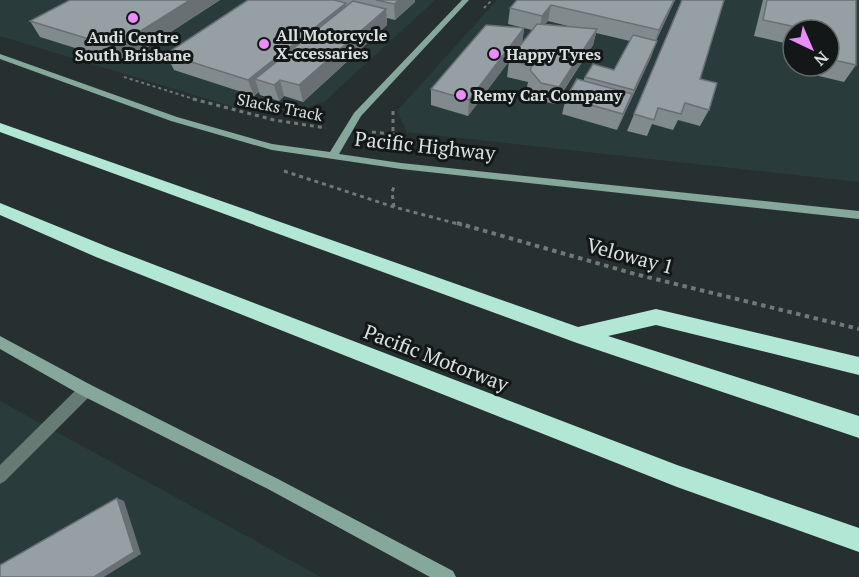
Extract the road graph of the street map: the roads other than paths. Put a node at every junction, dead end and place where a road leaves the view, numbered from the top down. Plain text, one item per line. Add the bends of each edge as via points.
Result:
1 (466, 0) edge
2 (0, 56) edge
3 (0, 127) edge
4 (332, 157) junction
5 (0, 209) edge
6 (859, 215) edge
7 (577, 335) junction
8 (0, 342) edge
9 (859, 366) edge
10 (86, 390) junction
11 (859, 427) edge
12 (0, 476) edge
13 (859, 540) edge
14 (447, 577) edge

1 - 4 street via 365,107
2 - 4 street, Pacific Highway via 216,132
3 - 7 highway
4 - 6 street, Pacific Highway
5 - 13 highway, Pacific Motorway via 677,476
7 - 9 highway via 656,317
7 - 11 highway
8 - 10 street
10 - 12 lane
10 - 14 street

